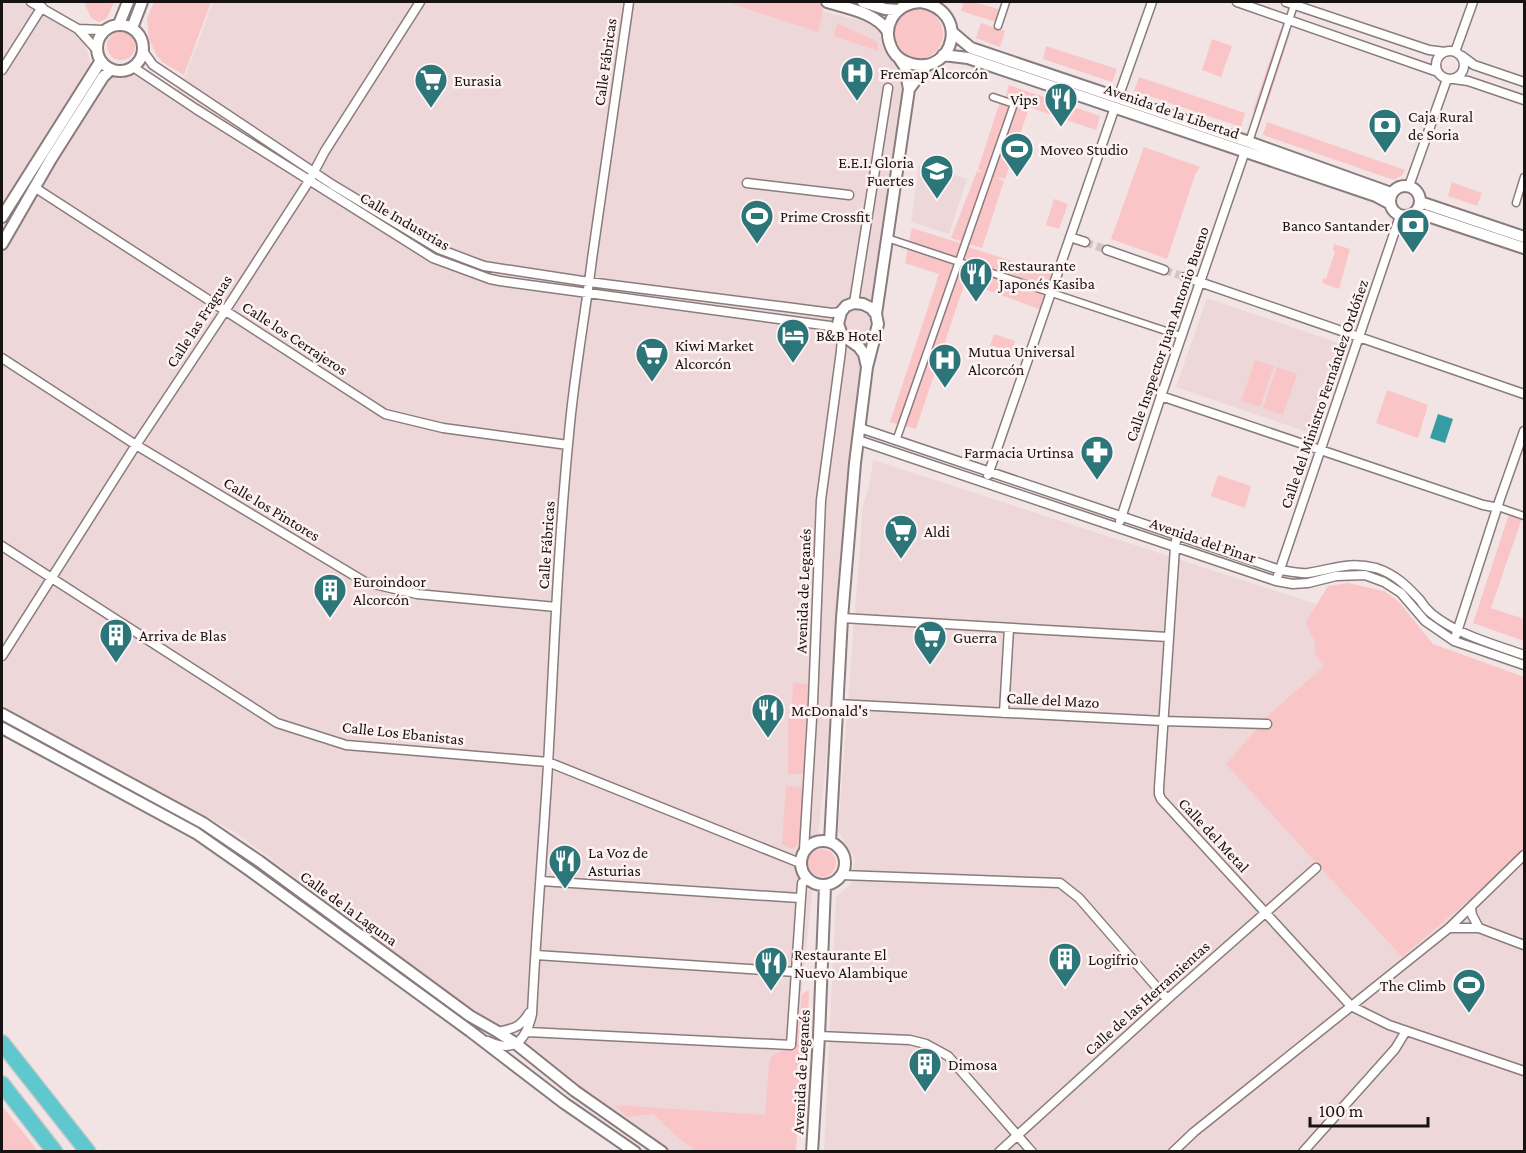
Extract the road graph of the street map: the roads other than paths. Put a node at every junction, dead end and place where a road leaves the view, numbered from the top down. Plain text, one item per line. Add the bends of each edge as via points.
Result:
1 (31, 2) edge
2 (128, 2) edge
3 (142, 2) edge
4 (420, 2) edge
5 (629, 2) edge
6 (827, 2) edge
7 (862, 2) edge
8 (913, 2) edge
9 (925, 2) edge
10 (1006, 2) edge
11 (1152, 2) edge
12 (1237, 2) edge
13 (1292, 2) edge
14 (1473, 2) edge
15 (42, 8) junction
16 (898, 10) junction
17 (1289, 20) junction
18 (119, 24) junction
19 (998, 26) dead end
20 (132, 28) junction
21 (78, 29) junction
22 (104, 30) junction
23 (888, 32) junction
24 (952, 32) junction
25 (96, 49) junction
26 (143, 51) junction
27 (1445, 52) junction
28 (1457, 53) junction
29 (943, 55) junction
30 (899, 58) junction
31 (100, 62) junction
32 (927, 65) junction
33 (133, 67) junction
34 (111, 69) junction
35 (2, 70) edge
36 (1438, 72) junction
37 (1450, 79) junction
38 (1524, 82) edge
39 (888, 88) dead end
40 (909, 89) junction
41 (993, 97) dead end
42 (1524, 100) edge
43 (1117, 102) junction
44 (1247, 147) junction
45 (314, 172) junction
46 (1524, 177) edge
47 (309, 181) junction
48 (747, 183) dead end
49 (1409, 186) junction
50 (34, 187) junction
51 (849, 195) dead end
52 (1390, 198) junction
53 (1516, 203) dead end
54 (1418, 207) junction
55 (1400, 216) junction
56 (2, 217) edge
57 (1070, 237) junction
58 (1524, 237) edge
59 (887, 238) junction
60 (1084, 242) tunnel mouth
61 (2, 244) edge
62 (1524, 248) edge
63 (1107, 250) tunnel mouth
64 (959, 262) junction
65 (1164, 270) tunnel mouth
66 (1185, 277) tunnel mouth
67 (589, 282) junction
68 (1200, 283) junction
69 (879, 287) junction
70 (589, 292) junction
71 (1051, 293) junction
72 (859, 303) junction
73 (225, 311) junction
74 (841, 312) junction
75 (876, 314) junction
76 (875, 333) junction
77 (844, 336) junction
78 (1181, 336) junction
79 (1359, 338) junction
80 (2, 358) edge
81 (867, 367) junction
82 (1524, 394) edge
83 (1161, 396) junction
84 (860, 428) junction
85 (1524, 431) edge
86 (858, 440) junction
87 (896, 441) junction
88 (136, 445) junction
89 (568, 446) junction
90 (1321, 450) junction
91 (989, 472) junction
92 (986, 483) junction
93 (1498, 507) junction
94 (1122, 516) junction
95 (1524, 516) edge
96 (1118, 528) junction
97 (1177, 535) junction
98 (2, 546) edge
99 (1175, 547) junction
100 (1280, 570) junction
101 (51, 578) junction
102 (1276, 581) junction
103 (556, 607) junction
104 (842, 618) junction
105 (1009, 628) junction
106 (1458, 630) junction
107 (1168, 637) junction
108 (1454, 641) junction
109 (1524, 655) edge
110 (2, 656) edge
111 (1524, 665) edge
112 (837, 704) junction
113 (1004, 713) junction
114 (2, 714) edge
115 (1163, 721) junction
116 (1267, 724) dead end
117 (2, 728) edge
118 (548, 762) junction
119 (830, 842) junction
120 (804, 850) junction
121 (1524, 855) edge
122 (800, 862) junction
123 (1316, 868) dead end
124 (842, 876) junction
125 (807, 880) junction
126 (541, 881) junction
127 (825, 886) junction
128 (800, 898) junction
129 (1471, 908) junction
130 (1265, 912) junction
131 (1449, 928) junction
132 (1479, 928) junction
133 (1524, 945) edge
134 (536, 956) junction
135 (796, 972) junction
136 (1167, 999) junction
137 (1351, 1006) junction
138 (532, 1008) junction
139 (1406, 1030) junction
140 (498, 1032) junction
141 (528, 1032) junction
142 (473, 1034) junction
143 (819, 1036) junction
144 (2, 1042) edge
145 (515, 1043) junction
146 (1524, 1071) edge
147 (2, 1084) edge
148 (43, 1095) junction
149 (1017, 1135) junction
150 (86, 1136) dead end
151 (54, 1152) edge
152 (88, 1152) edge
153 (635, 1152) edge
154 (662, 1152) edge
155 (812, 1152) edge
156 (999, 1152) edge
157 (1032, 1152) edge
158 (1173, 1152) edge
159 (1303, 1152) edge

1 - 15 street
2 - 18 street
3 - 20 street
4 - 45 street, Calle las Fraguas
5 - 67 street, Calle Fábricas
6 - 23 street via 876,18
7 - 16 street
8 - 9 street
8 - 16 street
9 - 24 street via 945,14
10 - 19 street
11 - 43 street
12 - 17 street
13 - 17 street, Calle Inspector Juan Antonio Bueno
13 - 27 street via 1429,50
14 - 28 street
15 - 21 street
15 - 35 street
16 - 23 street
17 - 36 street
17 - 44 street, Calle Inspector Juan Antonio Bueno
18 - 20 street
18 - 22 street
20 - 26 street via 141,39
21 - 22 street
21 - 25 street
22 - 25 street
23 - 30 street via 892,50
24 - 29 street
24 - 43 street, Avenida de la Libertad via 971,48
25 - 31 street
26 - 33 street
26 - 45 street, Calle Industrias via 153,65
27 - 28 street
27 - 36 street via 1436,62
28 - 37 street via 1463,60 1463,71
28 - 38 street via 1474,65
29 - 32 street
29 - 43 street, Avenida de la Libertad via 968,58
30 - 32 street
30 - 40 street
31 - 34 street
31 - 56 street
32 - 40 street
33 - 34 street
33 - 47 street, Calle Industrias
34 - 50 street
36 - 37 street
37 - 42 street
37 - 49 street
39 - 72 street
40 - 59 street
41 - 64 street via 1014,104
43 - 44 street, Avenida de la Libertad
43 - 57 street
44 - 52 street, Avenida de la Libertad
44 - 68 street, Calle Inspector Juan Antonio Bueno
45 - 47 street, Calle las Fraguas
45 - 67 street, Calle Industrias via 439,249 484,266
46 - 53 street
47 - 70 street, Calle Industrias via 432,258 490,279
47 - 73 street, Calle las Fraguas
48 - 51 street
49 - 52 street via 1399,187
49 - 54 street via 1417,192
50 - 61 street
50 - 73 street, Calle los Cerrajeros
52 - 55 street via 1393,211
54 - 55 street via 1409,216
54 - 58 street
54 - 62 street
55 - 79 street, Calle del Ministro Fernández Ordóñez
57 - 60 street
57 - 71 street
59 - 64 street
59 - 69 street
63 - 65 street
64 - 71 street
64 - 87 street
66 - 68 street
67 - 70 street, Calle Fábricas
67 - 74 street, Calle Industrias
68 - 78 street, Calle Inspector Juan Antonio Bueno
68 - 79 street
69 - 72 street via 873,296
69 - 75 street
70 - 77 street, Calle Industrias via 830,326
70 - 89 street, Calle Fábricas
71 - 78 street
71 - 91 street
72 - 74 street via 846,306
72 - 75 street
73 - 88 street, Calle las Fraguas
73 - 89 street, Calle los Cerrajeros via 385,414 443,428
74 - 77 street via 838,318
75 - 76 street
76 - 77 street via 860,343
76 - 81 street
77 - 81 street via 860,347
77 - 120 street, Avenida de Leganés via 821,500
78 - 83 street, Calle Inspector Juan Antonio Bueno
79 - 82 street
79 - 90 street, Calle del Ministro Fernández Ordóñez
80 - 88 street, Calle los Pintores
81 - 84 street
83 - 90 street
83 - 94 street, Calle Inspector Juan Antonio Bueno
84 - 86 street
84 - 87 street, Avenida del Pinar
85 - 93 street
86 - 92 street, Avenida del Pinar
86 - 104 street
87 - 91 street, Avenida del Pinar
88 - 101 street, Calle las Fraguas
88 - 103 street, Calle los Pintores via 365,582 417,594
89 - 103 street, Calle Fábricas
90 - 93 street
90 - 100 street, Calle del Ministro Fernández Ordóñez
91 - 92 street
91 - 94 street, Avenida del Pinar
92 - 96 street, Avenida del Pinar
93 - 95 street
93 - 106 street
94 - 96 street, Calle Inspector Juan Antonio Bueno
94 - 97 street, Avenida del Pinar
96 - 99 street, Avenida del Pinar
97 - 99 street, Calle del Metal
97 - 100 street, Avenida del Pinar
98 - 101 street, Calle Los Ebanistas
99 - 102 street, Avenida del Pinar
99 - 107 street, Calle del Metal
100 - 102 street, Calle del Ministro Fernández Ordóñez
100 - 106 street, Avenida del Pinar via 1305,573 1351,565 1378,569 1394,575 1431,614
101 - 110 street, Calle las Fraguas
101 - 118 street, Calle Los Ebanistas via 277,723 346,745
102 - 108 street, Avenida del Pinar via 1308,583 1336,576 1365,575 1401,593 1425,621
103 - 118 street, Calle Fábricas
104 - 105 street
104 - 112 street
105 - 107 street
105 - 113 street
106 - 108 street
106 - 109 street, Avenida del Pinar
107 - 115 street, Calle del Metal
108 - 111 street, Avenida del Pinar
112 - 113 street, Calle del Mazo
112 - 119 street
113 - 115 street, Calle del Mazo
114 - 140 street, Calle de la Laguna via 202,823 470,1016
115 - 116 street, Calle del Mazo
115 - 130 street, Calle del Metal via 1161,799
117 - 142 street, Calle de la Laguna via 196,833
118 - 122 street, Calle Los Ebanistas
118 - 126 street, Calle Fábricas
119 - 120 street via 813,842
119 - 124 street via 843,853
120 - 122 street
121 - 129 street
122 - 125 street
123 - 130 street, Calle de las Herramientas
124 - 127 street
124 - 136 street via 1060,883 1079,898
125 - 127 street
125 - 128 street, Avenida de Leganés via 802,883
126 - 128 street
126 - 134 street, Calle Fábricas
127 - 143 street, Avenida de Leganés
128 - 135 street, Avenida de Leganés
129 - 131 street
129 - 132 street
130 - 136 street, Calle de las Herramientas
130 - 137 street, Calle del Metal
131 - 132 street
131 - 137 street
132 - 133 street
134 - 135 street
134 - 138 street, Calle Fábricas
135 - 141 street, Avenida de Leganés via 791,1045
136 - 149 street, Calle de las Herramientas
137 - 139 street, Calle del Metal
137 - 158 street
138 - 140 street via 521,1025
138 - 141 street, Calle Fábricas
139 - 146 street, Calle del Metal
139 - 159 street via 1389,1056
140 - 145 street, Calle de la Laguna
141 - 145 street
142 - 145 street via 499,1046
142 - 153 street, Calle de la Laguna
143 - 149 street via 926,1044 948,1056
143 - 155 street, Avenida de Leganés
144 - 148 highway
145 - 154 street, Calle de la Laguna
147 - 151 highway
148 - 150 highway via 66,1112
148 - 152 highway
149 - 156 street, Calle de las Herramientas
149 - 157 street

